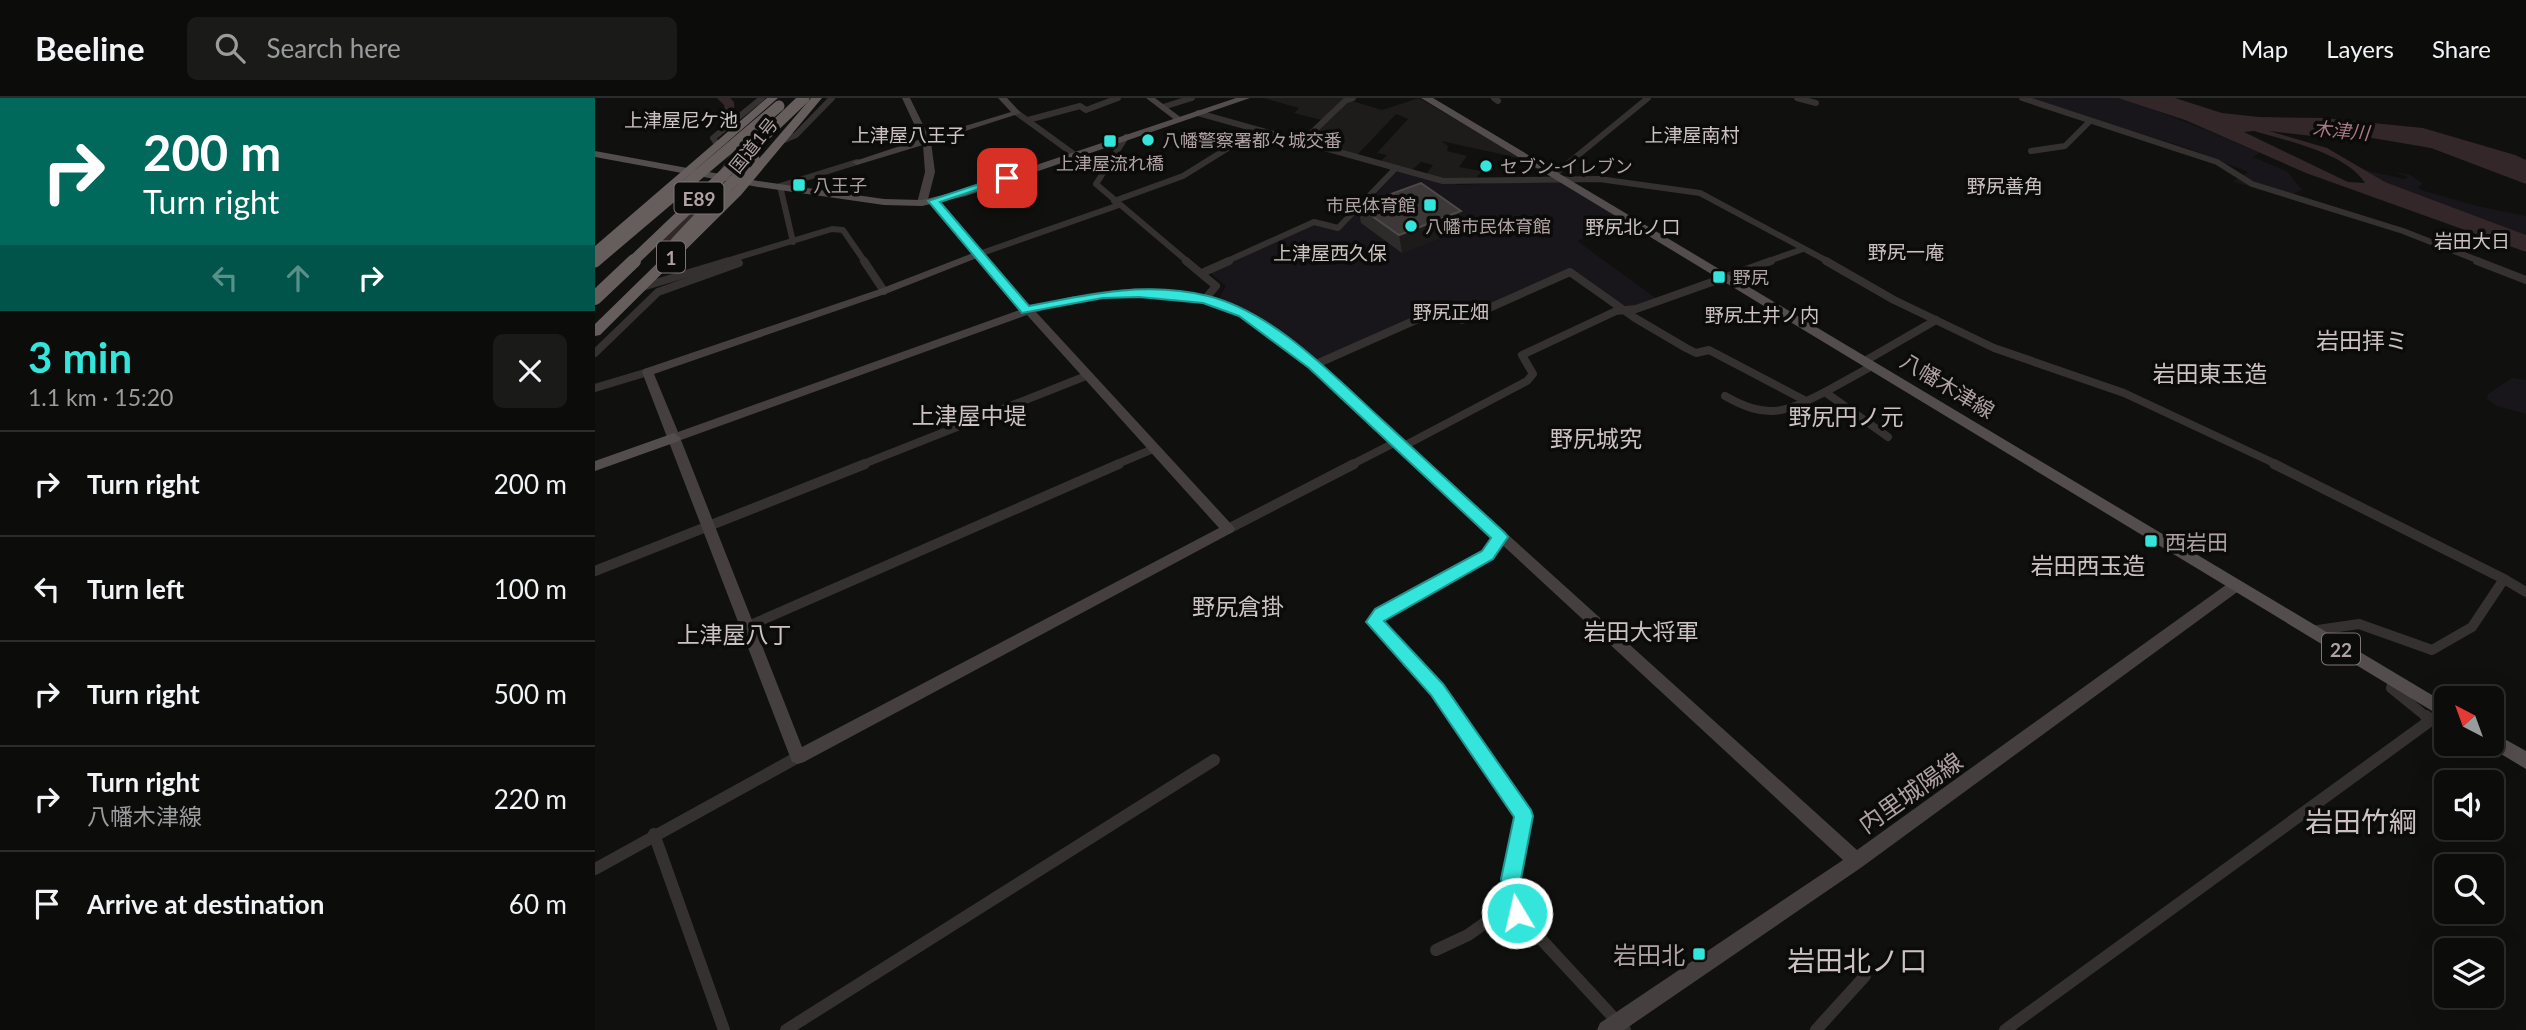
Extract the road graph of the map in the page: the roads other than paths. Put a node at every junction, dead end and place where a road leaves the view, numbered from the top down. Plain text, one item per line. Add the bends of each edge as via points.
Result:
1 (762, 98) edge
2 (773, 98) edge
3 (789, 98) edge
4 (805, 98) edge
5 (817, 98) edge
6 (832, 98) edge
7 (1002, 98) edge
8 (1118, 98) edge
9 (1150, 98) edge
10 (1192, 98) edge
11 (1245, 98) edge
12 (1353, 98) edge
13 (1426, 98) edge
14 (1647, 98) edge
15 (1797, 98) edge
16 (2022, 98) edge
17 (910, 99) edge
18 (1816, 103) dead end
19 (1163, 107) junction
20 (1017, 113) junction
21 (1198, 113) junction
22 (1179, 119) junction
23 (1028, 120) junction
24 (2089, 122) junction
25 (1257, 130) junction
26 (1126, 137) junction
27 (929, 141) junction
28 (1302, 142) junction
29 (777, 143) junction
30 (717, 146) junction
31 (2031, 151) dead end
32 (595, 154) edge
33 (1075, 155) junction
34 (857, 162) joint
35 (1396, 168) junction
36 (694, 171) junction
37 (1558, 176) junction
38 (742, 181) junction
39 (779, 186) junction
40 (928, 202) junction
41 (1116, 203) junction
42 (609, 240) junction
43 (793, 242) junction
44 (595, 244) edge
45 (1803, 249) junction
46 (595, 253) edge
47 (979, 254) junction
48 (739, 258) junction
49 (595, 262) edge
50 (1202, 273) junction
51 (1726, 278) junction
52 (2526, 280) edge
53 (595, 281) edge
54 (639, 288) junction
55 (884, 291) junction
56 (595, 298) edge
57 (1205, 299) junction
58 (1026, 310) junction
59 (1629, 312) junction
60 (1936, 320) junction
61 (595, 322) edge
62 (595, 332) edge
63 (595, 353) edge
64 (1869, 363) junction
65 (1314, 365) junction
66 (648, 372) junction
67 (1086, 376) junction
68 (595, 388) edge
69 (1825, 392) junction
70 (1725, 396) dead end
71 (1807, 401) junction
72 (1888, 437) dead end
73 (674, 438) junction
74 (1399, 444) junction
75 (1153, 449) junction
76 (595, 466) edge
77 (708, 527) junction
78 (1229, 529) junction
79 (1500, 537) junction
80 (595, 571) edge
81 (2504, 579) junction
82 (2235, 586) junction
83 (2526, 592) edge
84 (746, 627) junction
85 (2311, 631) junction
86 (2393, 681) junction
87 (2434, 705) edge
88 (2504, 747) edge
89 (798, 757) junction
90 (1214, 760) dead end
91 (2526, 761) edge
92 (655, 834) junction
93 (1856, 861) junction
94 (595, 869) edge
95 (1517, 913) junction
96 (1436, 950) dead end
97 (1865, 976) dead end
98 (1617, 1028) edge
99 (724, 1030) edge
100 (786, 1030) edge
101 (1816, 1030) edge
102 (2005, 1030) edge

1 - 30 street via 713,138
2 - 30 highway, 国道1号
3 - 49 highway, bridge
3 - 53 highway, E89, bridge
4 - 56 highway, E89, bridge
4 - 61 highway, bridge via 734,183
5 - 29 highway, 国道1号 / 1
6 - 29 street via 796,135
7 - 20 street
8 - 23 street via 1086,110 1080,106
9 - 19 street
10 - 19 street
11 - 21 main road
12 - 28 street
13 - 37 main road, 八幡木津線 / 22
14 - 37 street
15 - 18 street
16 - 24 street
17 - 27 street
19 - 22 street
20 - 23 street
20 - 27 street
21 - 22 main road
21 - 25 street
22 - 26 main road
23 - 33 street
24 - 31 street via 2065,146
24 - 52 street via 2217,162 2252,184 2403,231
25 - 28 street
25 - 41 street via 1183,176
26 - 33 main road
26 - 41 street via 1096,184
27 - 34 street
27 - 40 street
28 - 35 street
29 - 38 highway, 国道1号 / 1
30 - 36 highway, 国道1号
32 - 36 main road
33 - 40 main road
34 - 39 street
35 - 37 street via 1461,183
35 - 50 street via 1338,228 1314,222
36 - 38 main road, bridge
36 - 42 highway, 国道1号
37 - 45 street via 1700,193
37 - 51 main road, 八幡木津線 / 22
38 - 39 main road
38 - 54 highway, 国道1号 / 1
39 - 40 main road via 884,202
39 - 43 street
40 - 47 street
41 - 47 street
41 - 50 street
42 - 44 street
42 - 46 highway, 国道1号
43 - 48 street
43 - 55 street via 832,229 843,230
45 - 51 street
45 - 60 street
47 - 55 street
47 - 58 street
48 - 54 street
48 - 63 street via 741,261 726,270 658,292
50 - 57 street via 1216,286
51 - 59 street
51 - 64 main road, 八幡木津線 / 22
54 - 62 highway, 国道1号 / 1
55 - 66 street
57 - 58 street via 1103,294
57 - 65 street via 1243,313
58 - 67 street
58 - 73 street
59 - 65 street via 1570,272 1462,320 1443,308
59 - 71 street via 1696,353 1709,350
59 - 74 street via 1616,311 1522,355 1533,374 1527,381
60 - 64 street
60 - 81 street via 2019,359 2124,393 2345,497
64 - 69 street
64 - 82 main road, 八幡木津線 / 22
65 - 74 street
66 - 68 street
66 - 73 street
67 - 75 street
67 - 77 street
69 - 71 street
69 - 72 street
70 - 71 street via 1772,415
73 - 76 main road
73 - 77 street
74 - 78 street
74 - 79 street
75 - 78 street
75 - 84 street
77 - 80 street
77 - 84 street
78 - 89 street
79 - 93 street
79 - 95 street via 1488,555 1380,614 1374,622 1437,690 1524,816 1511,879
81 - 83 street
81 - 85 street via 2472,627 2432,650 2359,624
82 - 85 main road, 八幡木津線 / 22
82 - 93 street, 内里城陽線
84 - 89 street
85 - 86 main road, 八幡木津線 / 22
86 - 87 main road, 八幡木津線 / 22
86 - 102 street via 2391,688 2431,720
88 - 91 main road
89 - 92 street
90 - 100 street
92 - 94 street
92 - 99 street
93 - 98 street, 内里城陽線
95 - 96 street via 1502,912
95 - 98 street
97 - 101 street

